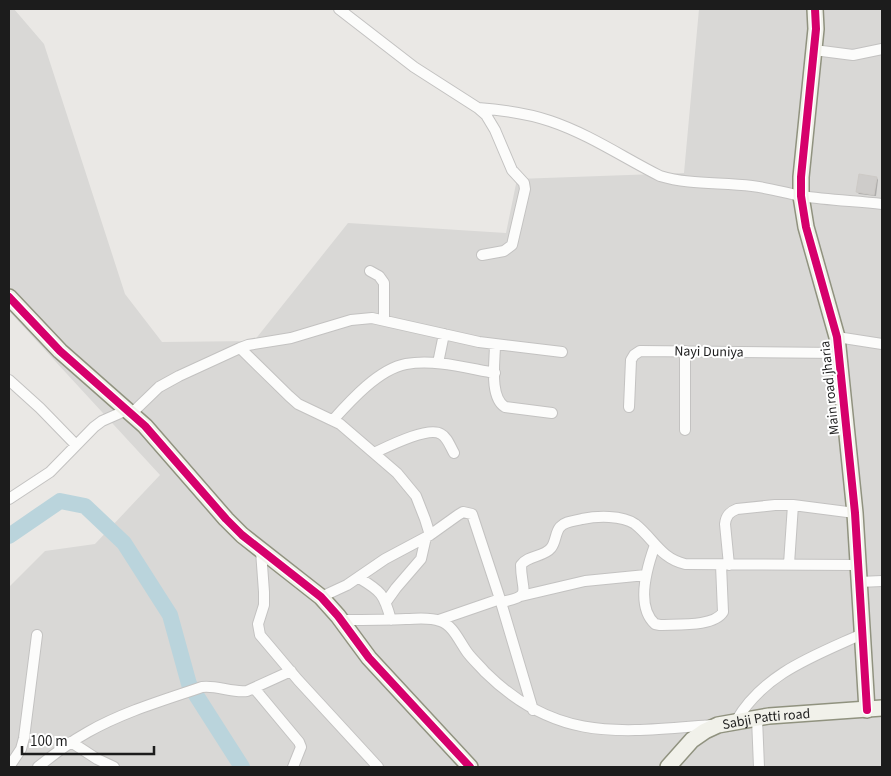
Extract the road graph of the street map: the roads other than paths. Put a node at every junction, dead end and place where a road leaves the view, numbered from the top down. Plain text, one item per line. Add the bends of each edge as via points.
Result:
1 (339, 9) edge
2 (815, 9) edge
3 (882, 49) edge
4 (814, 50) junction
5 (478, 108) junction
6 (801, 196) junction
7 (882, 204) edge
8 (482, 255) dead end
9 (370, 271) dead end
10 (9, 297) edge
11 (384, 320) junction
12 (444, 334) junction
13 (837, 337) junction
14 (495, 344) junction
15 (882, 344) edge
16 (240, 348) junction
17 (685, 351) junction
18 (562, 352) dead end
19 (838, 353) junction
20 (438, 363) junction
21 (495, 373) junction
22 (9, 380) edge
23 (629, 407) dead end
24 (129, 412) junction
25 (552, 413) dead end
26 (333, 420) junction
27 (685, 430) dead end
28 (76, 445) junction
29 (374, 453) junction
30 (454, 453) dead end
31 (9, 499) edge
32 (793, 505) junction
33 (855, 513) junction
34 (428, 536) junction
35 (655, 545) junction
36 (261, 551) junction
37 (789, 564) junction
38 (725, 565) junction
39 (858, 565) junction
40 (646, 575) junction
41 (358, 578) junction
42 (882, 581) edge
43 (859, 582) junction
44 (522, 596) junction
45 (321, 597) junction
46 (500, 601) junction
47 (386, 602) junction
48 (341, 620) junction
49 (391, 620) junction
50 (439, 620) junction
51 (862, 634) junction
52 (37, 635) dead end
53 (291, 671) junction
54 (254, 688) junction
55 (875, 709) edge
56 (533, 710) junction
57 (757, 718) junction
58 (736, 721) junction
59 (718, 725) junction
60 (71, 742) junction
61 (9, 767) edge
62 (38, 767) edge
63 (114, 767) edge
64 (293, 767) edge
65 (378, 767) edge
66 (470, 767) edge
67 (668, 767) edge
68 (759, 767) edge

1 - 5 street via 414,67
2 - 4 street, Main road jharia
3 - 4 street via 853,55
4 - 6 street, Main road jharia
5 - 6 street via 519,112 549,120 673,180 764,187
5 - 8 street via 491,122 512,170 524,183 525,189 512,245 504,251
6 - 7 street
6 - 13 street, Main road jharia via 806,226
9 - 11 street via 384,283
10 - 24 street via 60,351
11 - 12 street
11 - 16 street via 351,320 307,334
12 - 14 street
12 - 20 street
13 - 15 street
13 - 19 street, Main road jharia
14 - 18 street
14 - 21 street
16 - 24 street via 159,387
16 - 26 street via 298,404
17 - 19 street, Nayi Duniya
17 - 23 street, Nayi Duniya via 650,350 634,354
17 - 27 street
19 - 33 street, Main road jharia
20 - 21 street
20 - 26 street via 396,368 364,389
21 - 25 street via 494,393 504,407
22 - 28 street
24 - 28 street via 102,421
24 - 36 street via 160,441 226,519
26 - 29 street
28 - 31 street via 50,472
29 - 30 street via 420,434 435,432 442,434
29 - 34 street via 416,496
32 - 33 street
32 - 37 street
32 - 38 street via 731,512 725,524
33 - 39 street, Main road jharia
34 - 41 street
34 - 46 street via 464,512 472,514
34 - 47 street via 421,559
35 - 38 street via 675,562
35 - 40 street
35 - 44 street via 635,524 622,519 589,518 566,522 559,528 547,552 521,565
36 - 45 street
36 - 53 street via 264,605 258,624 260,636
37 - 38 street
37 - 39 street
38 - 40 street via 723,612 710,622 655,624 646,608
39 - 43 street, Main road jharia
40 - 44 street via 585,581
41 - 45 street
41 - 47 street via 375,588
42 - 43 street
43 - 51 street, Main road jharia
44 - 46 street
45 - 48 street
46 - 50 street
46 - 56 street
47 - 49 street
48 - 49 street
48 - 66 street via 369,658
49 - 50 street
50 - 56 street via 452,630 492,679
51 - 55 street, Main road jharia
51 - 58 street via 771,680 745,706
52 - 61 street via 24,738
53 - 54 street
53 - 65 street
54 - 60 street via 240,692 202,687 112,720
54 - 64 street via 299,742 301,747
55 - 57 street, Sabji Patti road
56 - 59 street via 575,726 604,730 643,731
57 - 58 street, Sabji Patti road
57 - 68 street
58 - 59 street, Sabji Patti road
59 - 67 street, Sabji Patti road via 692,740
60 - 62 street
60 - 63 street

